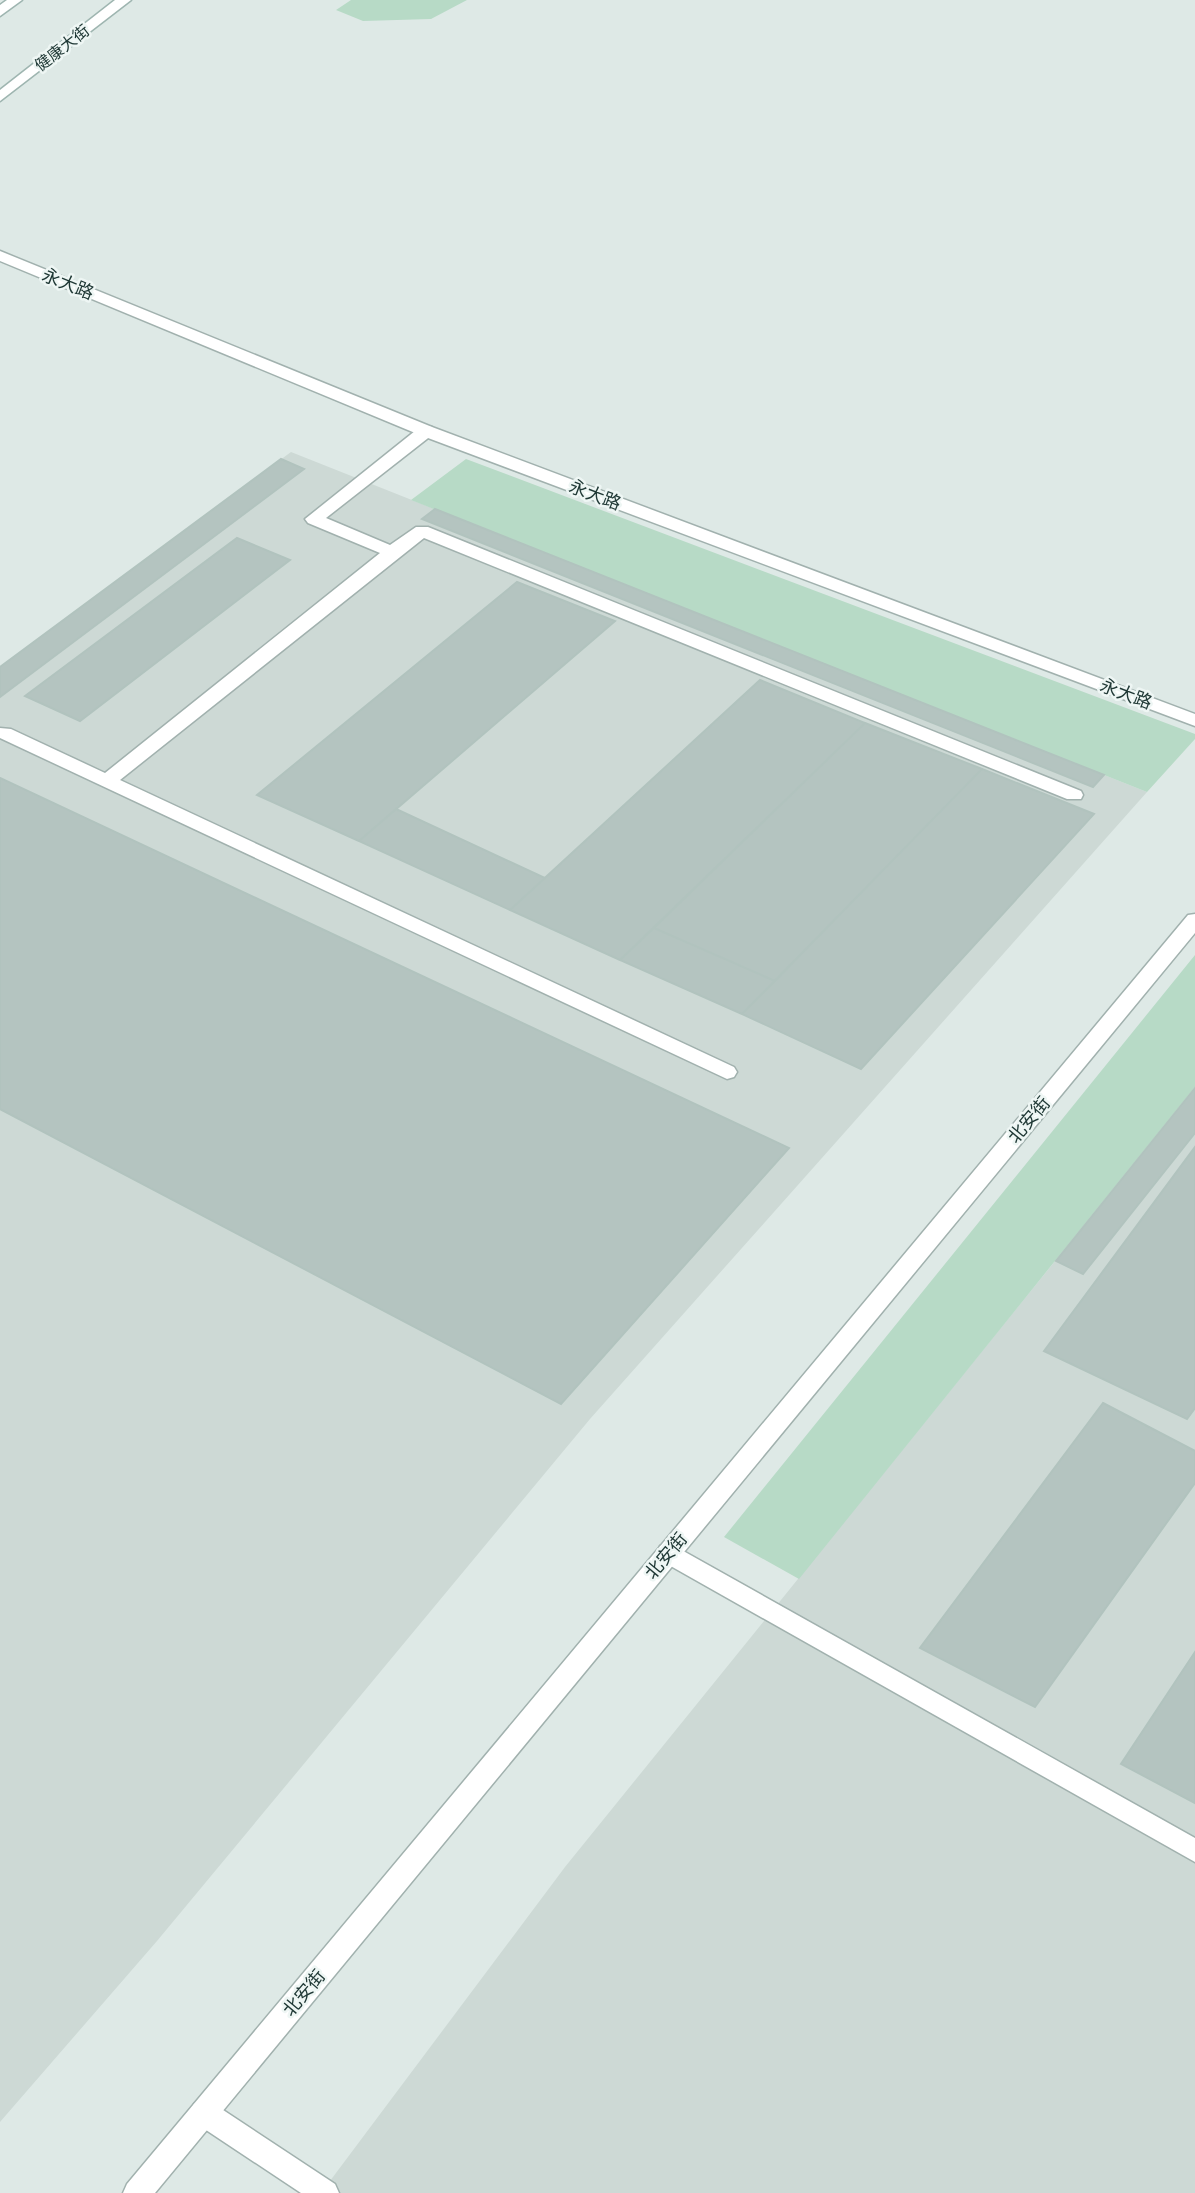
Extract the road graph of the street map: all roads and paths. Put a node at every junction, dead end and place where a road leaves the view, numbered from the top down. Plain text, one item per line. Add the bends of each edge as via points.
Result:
1 (15, 0) edge
2 (124, 0) edge
3 (0, 12) edge
4 (0, 97) edge
5 (0, 256) edge
6 (426, 431) junction
7 (392, 552) junction
8 (1195, 720) edge
9 (4, 733) dead end
10 (107, 781) junction
11 (1074, 795) dead end
12 (1195, 920) edge
13 (727, 1072) dead end
14 (669, 1553) junction
15 (1195, 1851) edge
16 (204, 2113) junction
17 (137, 2193) edge
18 (325, 2193) edge

1 - 3 street
2 - 4 street, 健康大街
5 - 6 street, 永大路
6 - 7 street via 314,519
6 - 8 street, 永大路
7 - 10 street
7 - 11 street via 422,531
9 - 10 street
10 - 13 street
12 - 14 street, 北安街
14 - 15 street
14 - 16 street, 北安街
16 - 17 street, 北安街
16 - 18 street

